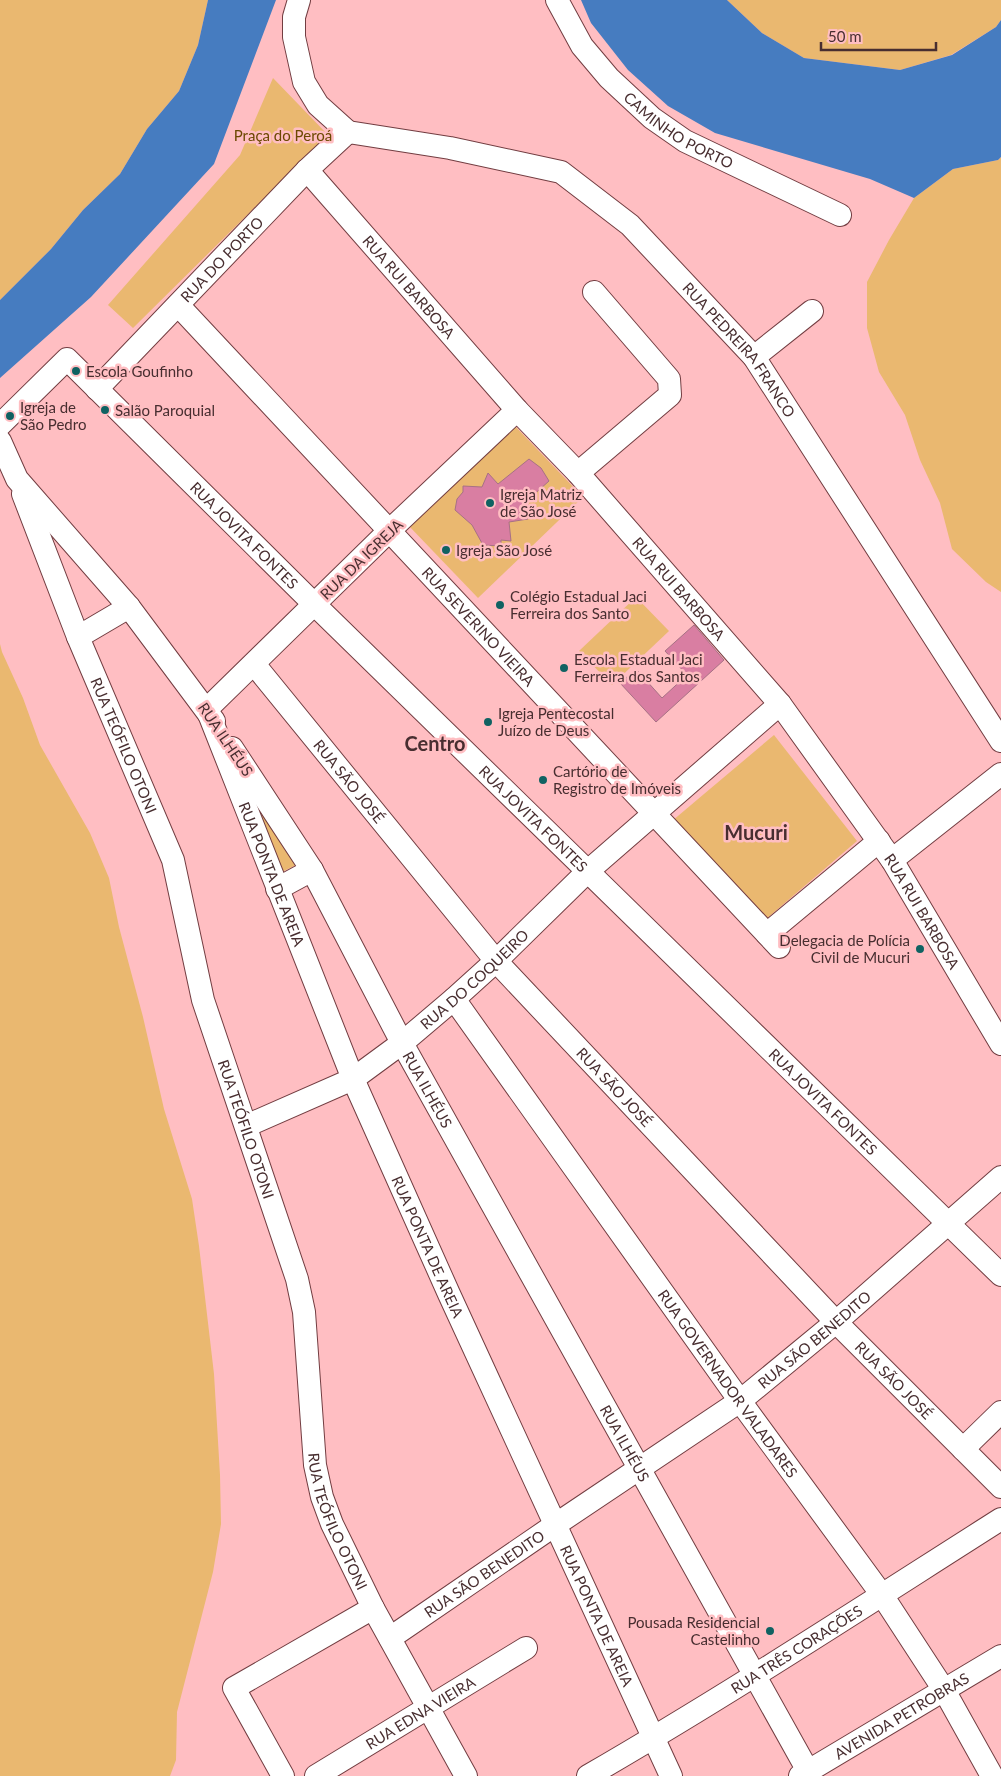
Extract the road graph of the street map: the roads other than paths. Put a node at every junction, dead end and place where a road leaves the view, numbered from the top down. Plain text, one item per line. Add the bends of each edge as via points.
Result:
1 (299, 0) edge
2 (557, 0) edge
3 (348, 132) junction
4 (307, 170) junction
5 (840, 215) dead end
6 (594, 292) dead end
7 (178, 305) junction
8 (812, 311) dead end
9 (754, 357) junction
10 (96, 389) junction
11 (517, 410) junction
12 (0, 425) edge
13 (0, 441) edge
14 (578, 473) junction
15 (17, 479) junction
16 (389, 531) junction
17 (314, 604) junction
18 (129, 607) junction
19 (78, 636) junction
20 (254, 664) junction
21 (780, 704) junction
22 (207, 709) junction
23 (1001, 741) edge
24 (1001, 774) edge
25 (652, 814) junction
26 (879, 841) junction
27 (892, 860) junction
28 (312, 870) junction
29 (588, 871) junction
30 (277, 889) junction
31 (496, 961) junction
32 (454, 1000) junction
33 (402, 1043) junction
34 (1001, 1044) edge
35 (353, 1080) junction
36 (246, 1126) junction
37 (1001, 1177) edge
38 (949, 1223) junction
39 (1001, 1276) edge
40 (836, 1322) junction
41 (740, 1401) junction
42 (1001, 1412) edge
43 (963, 1449) junction
44 (640, 1468) junction
45 (1001, 1487) edge
46 (1001, 1519) edge
47 (555, 1525) junction
48 (882, 1595) junction
49 (373, 1608) junction
50 (390, 1638) junction
51 (526, 1648) dead end
52 (1001, 1656) edge
53 (755, 1676) junction
54 (944, 1690) junction
55 (429, 1708) junction
56 (653, 1739) junction
57 (814, 1772) edge
58 (283, 1776) edge
59 (316, 1776) edge
60 (466, 1776) edge
61 (588, 1776) edge
62 (671, 1776) edge
63 (992, 1776) edge

1 - 3 street via 294,17 294,37 304,82 318,105
2 - 5 street, CAMINHO PORTO via 582,46 609,78 652,118 685,141
3 - 4 street, RUA DO PORTO
3 - 9 street, RUA PEDREIRA FRANCO via 450,148 561,172 630,225
4 - 7 street, RUA DO PORTO
4 - 11 street, RUA RUI BARBOSA
6 - 14 street via 669,379 670,395
7 - 10 street, RUA DO PORTO
7 - 16 street, RUA SEVERINO VIEIRA
8 - 9 street
9 - 23 street, RUA PEDREIRA FRANCO
10 - 12 street, RUA JOVITA FONTES via 67,360
10 - 17 street, RUA JOVITA FONTES
11 - 14 street, RUA RUI BARBOSA
11 - 16 street, RUA DA IGREJA
13 - 15 street, RUA ILHÉUS
14 - 21 street, RUA RUI BARBOSA
15 - 18 street, RUA ILHÉUS
15 - 19 street, RUA TEÓFILO OTONI
16 - 17 street, RUA DA IGREJA
16 - 25 street, RUA SEVERINO VIEIRA
17 - 20 street, RUA DA IGREJA
17 - 29 street, RUA JOVITA FONTES
18 - 19 street
18 - 22 street, RUA ILHÉUS
19 - 36 street, RUA TEÓFILO OTONI via 173,860 203,1000
20 - 22 street, RUA DA IGREJA
20 - 31 street, RUA SÃO JOSÉ
21 - 25 street, RUA DO COQUEIRO
21 - 26 street, RUA RUI BARBOSA
22 - 28 street, RUA ILHÉUS
22 - 30 street, RUA PONTA DE AREIA
24 - 27 street
25 - 26 street, RUA SEVERINO VIEIRA via 773,940
25 - 29 street, RUA DO COQUEIRO
26 - 27 street, RUA RUI BARBOSA
27 - 34 street, RUA RUI BARBOSA
28 - 30 street
28 - 33 street, RUA ILHÉUS
29 - 31 street, RUA DO COQUEIRO
29 - 38 street, RUA JOVITA FONTES
30 - 35 street, RUA PONTA DE AREIA
31 - 32 street, RUA DO COQUEIRO
31 - 40 street, RUA SÃO JOSÉ
32 - 33 street, RUA DO COQUEIRO
32 - 41 street, RUA GOVERNADOR VALADARES
33 - 35 street, RUA DO COQUEIRO
33 - 44 street, RUA ILHÉUS
35 - 36 street, RUA DO COQUEIRO
35 - 47 street, RUA PONTA DE AREIA
36 - 49 street, RUA TEÓFILO OTONI via 298,1280 322,1497
37 - 38 street, RUA SÃO BENEDITO
38 - 39 street, RUA JOVITA FONTES
38 - 40 street, RUA SÃO BENEDITO
40 - 41 street, RUA SÃO BENEDITO
40 - 43 street, RUA SÃO JOSÉ
41 - 44 street, RUA SÃO BENEDITO
41 - 48 street, RUA GOVERNADOR VALADARES
42 - 43 street
43 - 45 street, RUA SÃO JOSÉ
44 - 47 street, RUA SÃO BENEDITO
44 - 53 street, RUA ILHÉUS
46 - 48 street, RUA TRÊS CORAÇÕES
47 - 50 street, RUA SÃO BENEDITO
47 - 56 street, RUA PONTA DE AREIA
48 - 53 street, RUA TRÊS CORAÇÕES
48 - 54 street, RUA GOVERNADOR VALADARES
49 - 50 street, RUA TEÓFILO OTONI
49 - 58 street via 234,1688
50 - 55 street, RUA TEÓFILO OTONI
51 - 55 street, RUA EDNA VIEIRA
52 - 54 street, AVENIDA PETROBRAS
53 - 56 street, RUA TRÊS CORAÇÕES
53 - 57 street, RUA ILHÉUS
54 - 57 street, AVENIDA PETROBRAS
54 - 63 street, RUA GOVERNADOR VALADARES
55 - 59 street, RUA EDNA VIEIRA
55 - 60 street, RUA TEÓFILO OTONI
56 - 61 street, RUA TRÊS CORAÇÕES
56 - 62 street, RUA PONTA DE AREIA

